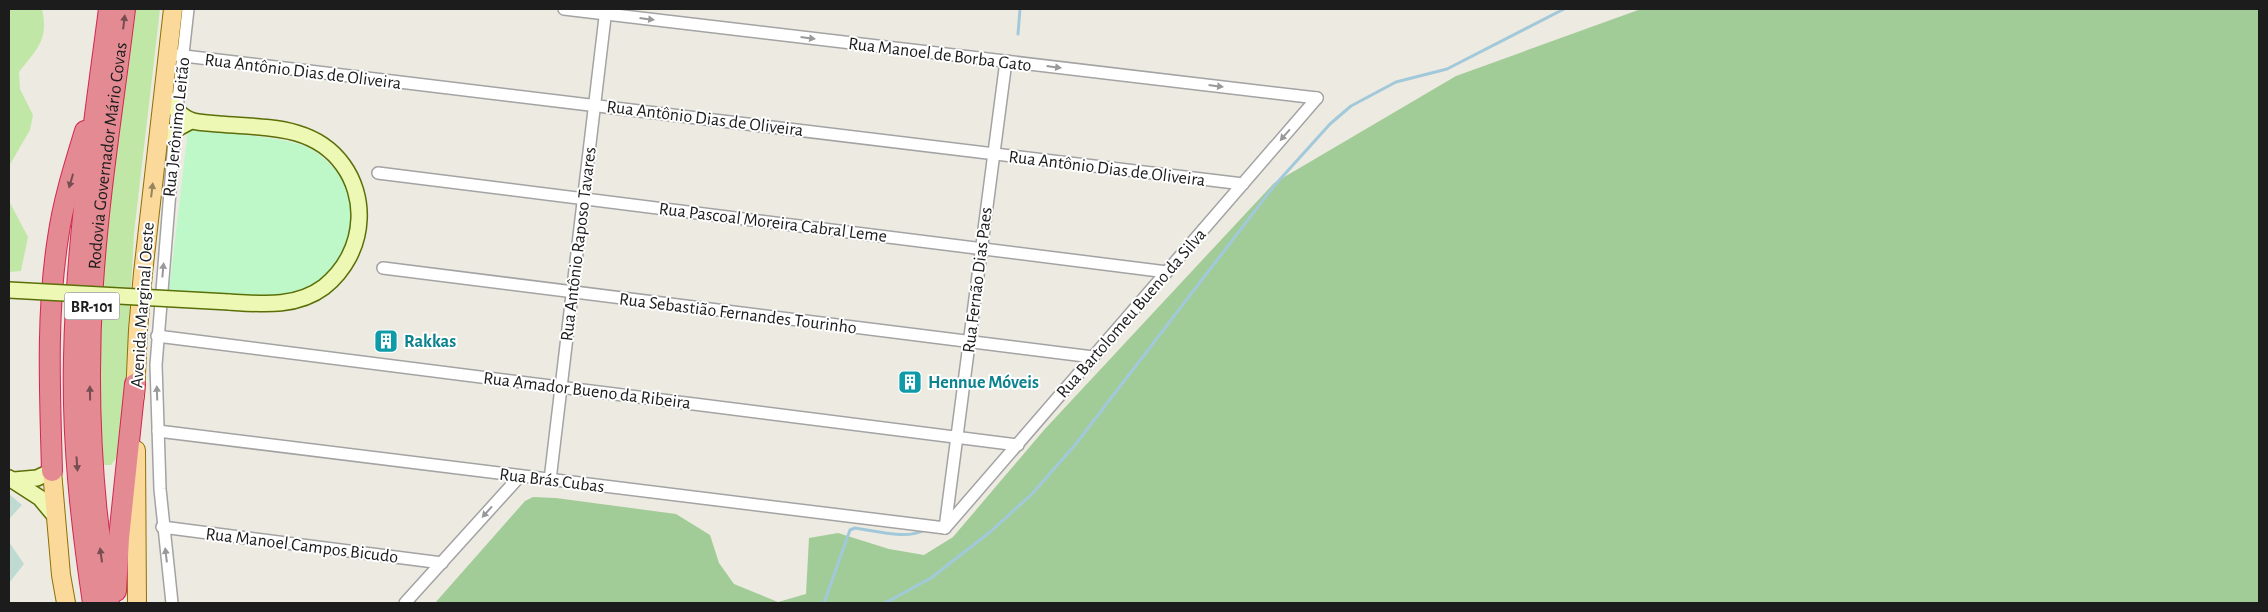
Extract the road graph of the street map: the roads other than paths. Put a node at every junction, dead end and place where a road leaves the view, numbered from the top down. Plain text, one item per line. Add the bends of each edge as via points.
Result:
1 (109, 9) edge
2 (125, 9) edge
3 (173, 9) edge
4 (188, 9) edge
5 (564, 9) edge
6 (606, 11) edge
7 (178, 53) junction
8 (1006, 62) junction
9 (100, 84) junction
10 (163, 92) junction
11 (1317, 98) joint
12 (594, 105) junction
13 (176, 110) junction
14 (191, 121) junction
15 (175, 130) junction
16 (158, 139) junction
17 (994, 154) junction
18 (378, 173) dead end
19 (1243, 184) junction
20 (583, 199) junction
21 (982, 248) junction
22 (383, 268) dead end
23 (1167, 272) junction
24 (9, 290) edge
25 (572, 292) junction
26 (157, 336) junction
27 (969, 342) junction
28 (1093, 357) junction
29 (135, 384) junction
30 (561, 387) junction
31 (158, 431) junction
32 (957, 437) junction
33 (1018, 444) junction
34 (52, 471) junction
35 (520, 476) junction
36 (11, 479) edge
37 (550, 480) junction
38 (55, 516) junction
39 (162, 527) junction
40 (945, 528) junction
41 (442, 563) junction
42 (66, 603) edge
43 (93, 603) edge
44 (109, 603) edge
45 (116, 603) edge
46 (137, 603) edge
47 (172, 603) edge
48 (405, 603) edge

1 - 9 highway, Rodovia Governador Mário Covas / BR-101
44 -> 2 highway, Rodovia Governador Mário Covas / BR-101 via 95,498 90,356 96,246
3 - 7 main road, Avenida Marginal Oeste via 170,33
4 - 7 street, Rua Jerônimo Leitão
5 - 6 street, Rua Manoel de Borba Gato
6 -> 8 street, Rua Manoel de Borba Gato
6 - 12 street, Rua Antônio Raposo Tavares
7 - 10 main road, Avenida Marginal Oeste
7 - 12 street, Rua Antônio Dias de Oliveira via 199,59
7 - 13 street, Rua Jerônimo Leitão
8 -> 11 street, Rua Manoel de Borba Gato
8 - 17 street, Rua Fernão Dias Paes
9 -> 34 highway via 63,207 57,240 52,309
9 -> 43 highway, Rodovia Governador Mário Covas / BR-101 via 80,251 74,358 78,477
10 - 13 main road
10 - 16 main road, Avenida Marginal Oeste
11 -> 19 street, Rua Bartolomeu Bueno da Silva
12 - 17 street, Rua Antônio Dias de Oliveira
12 - 20 street, Rua Antônio Raposo Tavares
13 - 14 main road
13 - 15 street, Rua Jerônimo Leitão
14 - 15 main road
14 - 24 main road, bridge via 305,134 337,157 358,200 358,234 346,263 323,288 290,302 268,304
15 - 16 main road
26 -> 15 street, Rua Jerônimo Leitão
29 -> 16 main road, Avenida Marginal Oeste via 140,302
17 - 19 street, Rua Antônio Dias de Oliveira
17 - 21 street, Rua Fernão Dias Paes
18 - 20 street, Rua Pascoal Moreira Cabral Leme
19 - 23 street, Rua Bartolomeu Bueno da Silva
20 - 21 street, Rua Pascoal Moreira Cabral Leme
20 - 25 street, Rua Antônio Raposo Tavares
21 - 23 street, Rua Pascoal Moreira Cabral Leme
21 - 27 street, Rua Fernão Dias Paes
22 - 25 street, Rua Sebastião Fernandes Tourinho
23 - 28 street, Rua Bartolomeu Bueno da Silva
25 - 27 street, Rua Sebastião Fernandes Tourinho
25 - 30 street, Rua Antônio Raposo Tavares
26 - 30 street, Rua Amador Bueno da Ribeira
31 -> 26 street, Rua Jerônimo Leitão
27 - 28 street, Rua Sebastião Fernandes Tourinho
27 - 32 street, Rua Fernão Dias Paes
28 - 33 street, Rua Bartolomeu Bueno da Silva
29 - 45 highway via 119,538
29 - 46 main road, Avenida Marginal Oeste
30 - 32 street, Rua Amador Bueno da Ribeira
30 - 37 street, Rua Antônio Raposo Tavares
31 - 35 street, Rua Brás Cubas
31 - 39 street, Rua Jerônimo Leitão
32 - 33 street, Rua Amador Bueno da Ribeira
32 - 40 street, Rua Fernão Dias Paes
33 - 40 street, Rua Bartolomeu Bueno da Silva
34 - 36 main road via 37,478
34 - 38 main road
35 - 37 street, Rua Brás Cubas
35 -> 41 street
36 - 38 main road via 40,498
37 - 40 street, Rua Brás Cubas
38 - 42 main road
39 - 41 street, Rua Manoel Campos Bicudo
47 -> 39 street, Rua Jerônimo Leitão
41 - 48 street

